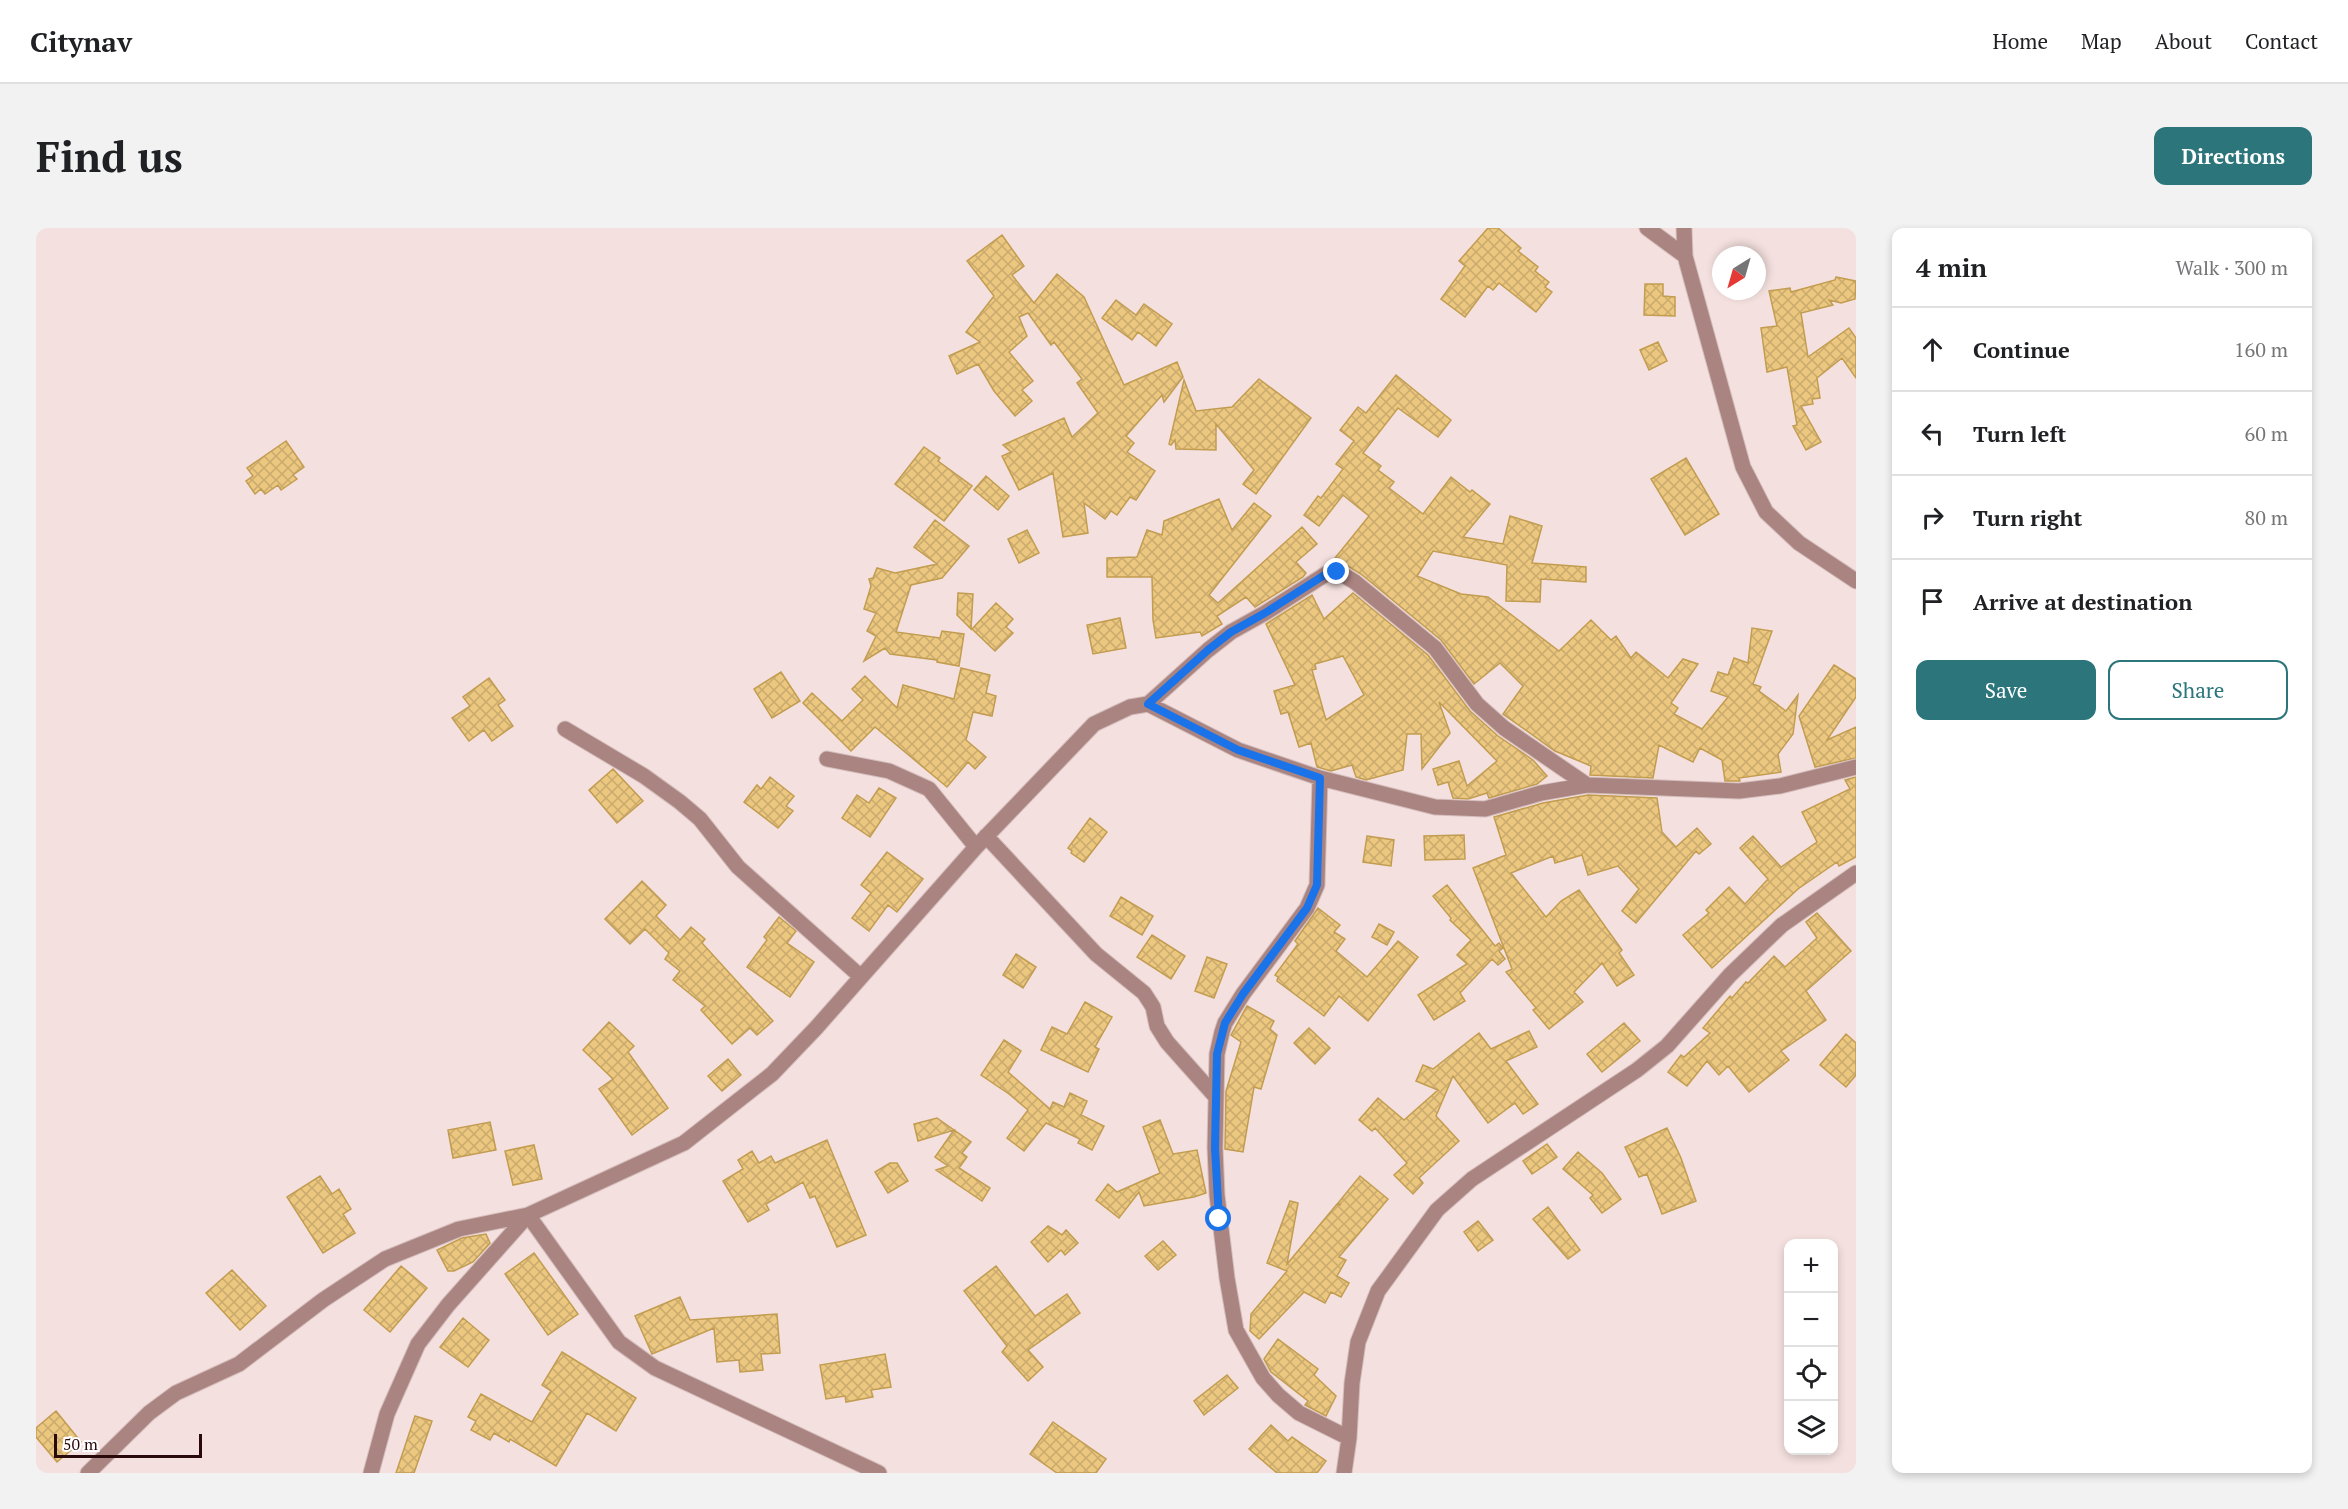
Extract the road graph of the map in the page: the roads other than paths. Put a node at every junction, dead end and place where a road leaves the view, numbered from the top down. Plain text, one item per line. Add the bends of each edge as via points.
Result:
1 (1647, 228) edge
2 (1684, 228) edge
3 (1685, 256) junction
4 (1856, 581) edge
5 (1148, 704) junction
6 (565, 729) dead end
7 (826, 759) dead end
8 (1856, 767) edge
9 (1320, 778) junction
10 (1587, 785) junction
11 (981, 841) junction
12 (1856, 873) edge
13 (860, 976) junction
14 (1216, 1097) junction
15 (528, 1215) junction
16 (1349, 1438) junction
17 (88, 1473) edge
18 (371, 1473) edge
19 (879, 1473) edge
20 (1344, 1473) edge

1 - 3 street
2 - 3 street
3 - 4 street via 1743,467 1766,512 1799,543
5 - 9 street via 1238,750
5 - 10 street via 1231,632 1326,574 1337,572 1356,582 1435,648 1477,704 1504,728
5 - 11 street via 1130,707 1094,724
6 - 13 street via 680,802 700,819 738,867
7 - 11 street via 889,771 929,789
8 - 10 street via 1780,786 1739,790
9 - 10 street via 1435,807 1485,809
9 - 14 street via 1317,885 1307,908 1225,1023 1217,1054
11 - 13 street
11 - 14 street via 1096,954 1144,993 1167,1042
12 - 16 street via 1782,925 1667,1046 1472,1179 1437,1210 1378,1291 1358,1342
13 - 15 street via 772,1074 684,1143
14 - 16 street via 1218,1211 1236,1330 1263,1378 1278,1395 1299,1413
15 - 17 street via 459,1229 386,1259 322,1300 238,1364 176,1393 149,1413
15 - 18 street via 418,1344 387,1414
15 - 19 street via 619,1342 655,1368
16 - 20 street

